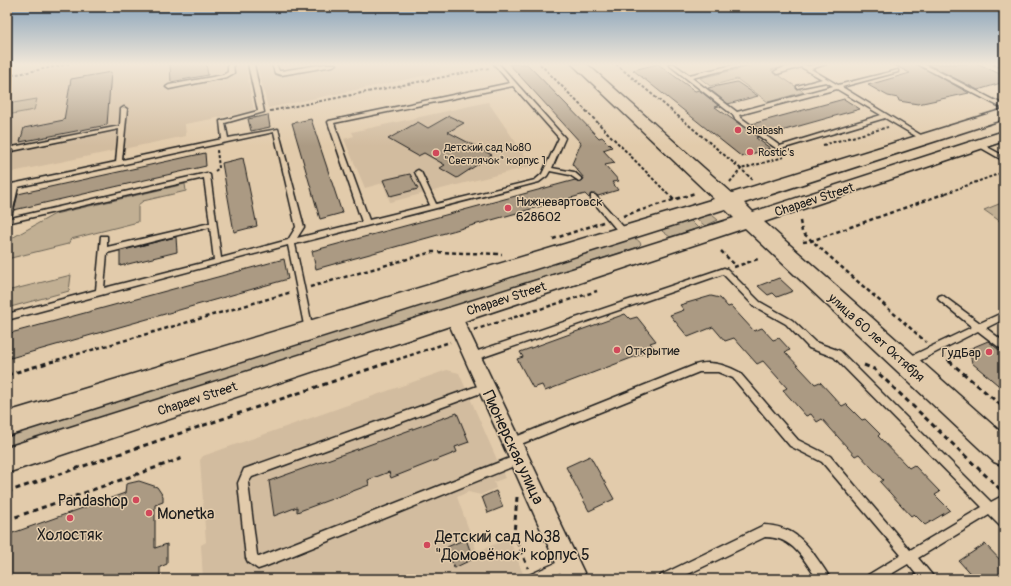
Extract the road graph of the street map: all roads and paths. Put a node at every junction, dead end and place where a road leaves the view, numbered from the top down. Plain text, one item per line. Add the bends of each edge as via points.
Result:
1 (257, 91) edge
2 (365, 91) edge
3 (478, 91) edge
4 (521, 91) edge
5 (567, 91) edge
6 (611, 91) edge
7 (649, 91) edge
8 (707, 91) edge
9 (822, 91) edge
10 (845, 91) edge
11 (973, 91) edge
12 (1004, 107) edge
13 (124, 109) dead end
14 (262, 112) junction
15 (736, 114) junction
16 (1004, 114) edge
17 (885, 116) junction
18 (898, 124) junction
19 (122, 127) junction
20 (1004, 136) edge
21 (224, 140) junction
22 (926, 140) junction
23 (216, 142) junction
24 (978, 144) junction
25 (816, 148) dead end
26 (7, 150) edge
27 (949, 154) junction
28 (786, 156) dead end
29 (1004, 159) edge
30 (119, 163) junction
31 (549, 169) junction
32 (741, 169) junction
33 (418, 172) dead end
34 (1004, 172) edge
35 (207, 175) junction
36 (579, 180) dead end
37 (758, 184) dead end
38 (15, 186) junction
39 (7, 187) edge
40 (728, 192) junction
41 (695, 193) dead end
42 (593, 197) dead end
43 (676, 200) junction
44 (434, 206) junction
45 (749, 220) junction
46 (800, 221) dead end
47 (366, 223) junction
48 (214, 224) junction
49 (622, 228) junction
50 (104, 238) dead end
51 (547, 240) dead end
52 (812, 241) junction
53 (290, 242) junction
54 (803, 242) dead end
55 (103, 251) junction
56 (721, 251) dead end
57 (647, 253) junction
58 (503, 254) dead end
59 (758, 259) dead end
60 (218, 261) junction
61 (300, 290) junction
62 (598, 291) dead end
63 (100, 292) junction
64 (942, 298) dead end
65 (1004, 315) edge
66 (7, 317) edge
67 (458, 325) junction
68 (979, 327) junction
69 (309, 330) junction
70 (1004, 347) edge
71 (934, 348) junction
72 (837, 354) junction
73 (472, 357) junction
74 (906, 363) junction
75 (7, 375) edge
76 (486, 387) junction
77 (1004, 408) edge
78 (7, 424) edge
79 (516, 451) junction
80 (1004, 453) edge
81 (183, 458) dead end
82 (7, 460) edge
83 (7, 492) edge
84 (1004, 494) edge
85 (1004, 500) edge
86 (990, 508) junction
87 (7, 520) edge
88 (1004, 522) edge
89 (909, 557) junction
90 (571, 571) edge
91 (533, 579) edge
92 (665, 579) edge
93 (824, 579) edge
94 (872, 579) edge
95 (928, 579) edge

1 - 14 lane
2 - 14 path
3 - 47 lane via 330,122
4 - 31 lane via 562,138
5 - 43 path
6 - 40 main road
7 - 32 path
8 - 15 lane
9 - 15 lane
10 - 17 lane
11 - 12 lane
13 - 19 lane
14 - 21 lane via 222,122
15 - 17 lane via 737,118 779,148
16 - 22 main road, Chapaev Street
17 - 18 lane
18 - 22 lane
18 - 25 path
19 - 26 lane
19 - 30 lane
20 - 24 main road, Chapaev Street
21 - 23 lane
21 - 53 lane via 276,130 300,227
22 - 27 main road
22 - 40 main road, Chapaev Street
23 - 30 lane
23 - 35 path via 219,168
24 - 27 main road, Chapaev Street
24 - 29 lane
27 - 45 main road, Chapaev Street
28 - 32 path
30 - 38 lane
31 - 36 lane via 572,173
31 - 44 lane via 542,179
32 - 37 path
32 - 40 path
33 - 44 lane
34 - 52 path
35 - 38 lane via 7,221
35 - 48 lane
38 - 39 lane
40 - 45 main road, улица 60 лет Октября
40 - 49 main road, Chapaev Street
41 - 43 path
42 - 49 lane
43 - 49 path
44 - 47 lane
45 - 57 main road, Chapaev Street
45 - 74 main road, улица 60 лет Октября
46 - 52 path via 802,232
47 - 53 lane
48 - 55 lane
48 - 60 lane
49 - 51 path
49 - 57 main road via 644,232 652,237 655,246
49 - 69 main road, Chapaev Street
50 - 55 lane
52 - 54 path
52 - 71 path
53 - 60 lane
53 - 61 lane
55 - 63 lane
56 - 59 path via 736,266
57 - 67 main road, Chapaev Street
58 - 61 path via 432,252
60 - 63 lane
61 - 69 lane
61 - 75 path
62 - 67 path via 476,329
63 - 66 lane
64 - 68 lane
65 - 68 lane
67 - 73 street, Пионерская улица
67 - 82 main road, Chapaev Street
67 - 83 path via 450,342
68 - 70 lane
68 - 71 lane
69 - 78 main road, Chapaev Street
71 - 74 lane
71 - 77 path
72 - 73 lane via 812,345 789,322 757,304 724,271
72 - 84 path via 874,369
72 - 86 lane
73 - 76 street, Пионерская улица
74 - 80 main road, улица 60 лет Октября
76 - 79 street, Пионерская улица
76 - 79 lane via 248,473 243,482 252,558 258,563 264,561
79 - 89 lane via 698,368 712,366 726,369 736,375 794,444 826,459
79 - 90 street, Пионерская улица
81 - 87 path
85 - 86 lane
86 - 88 lane
86 - 89 lane
89 - 94 lane
89 - 95 lane
90 - 91 lane
92 - 93 lane via 764,531 774,530 796,540

